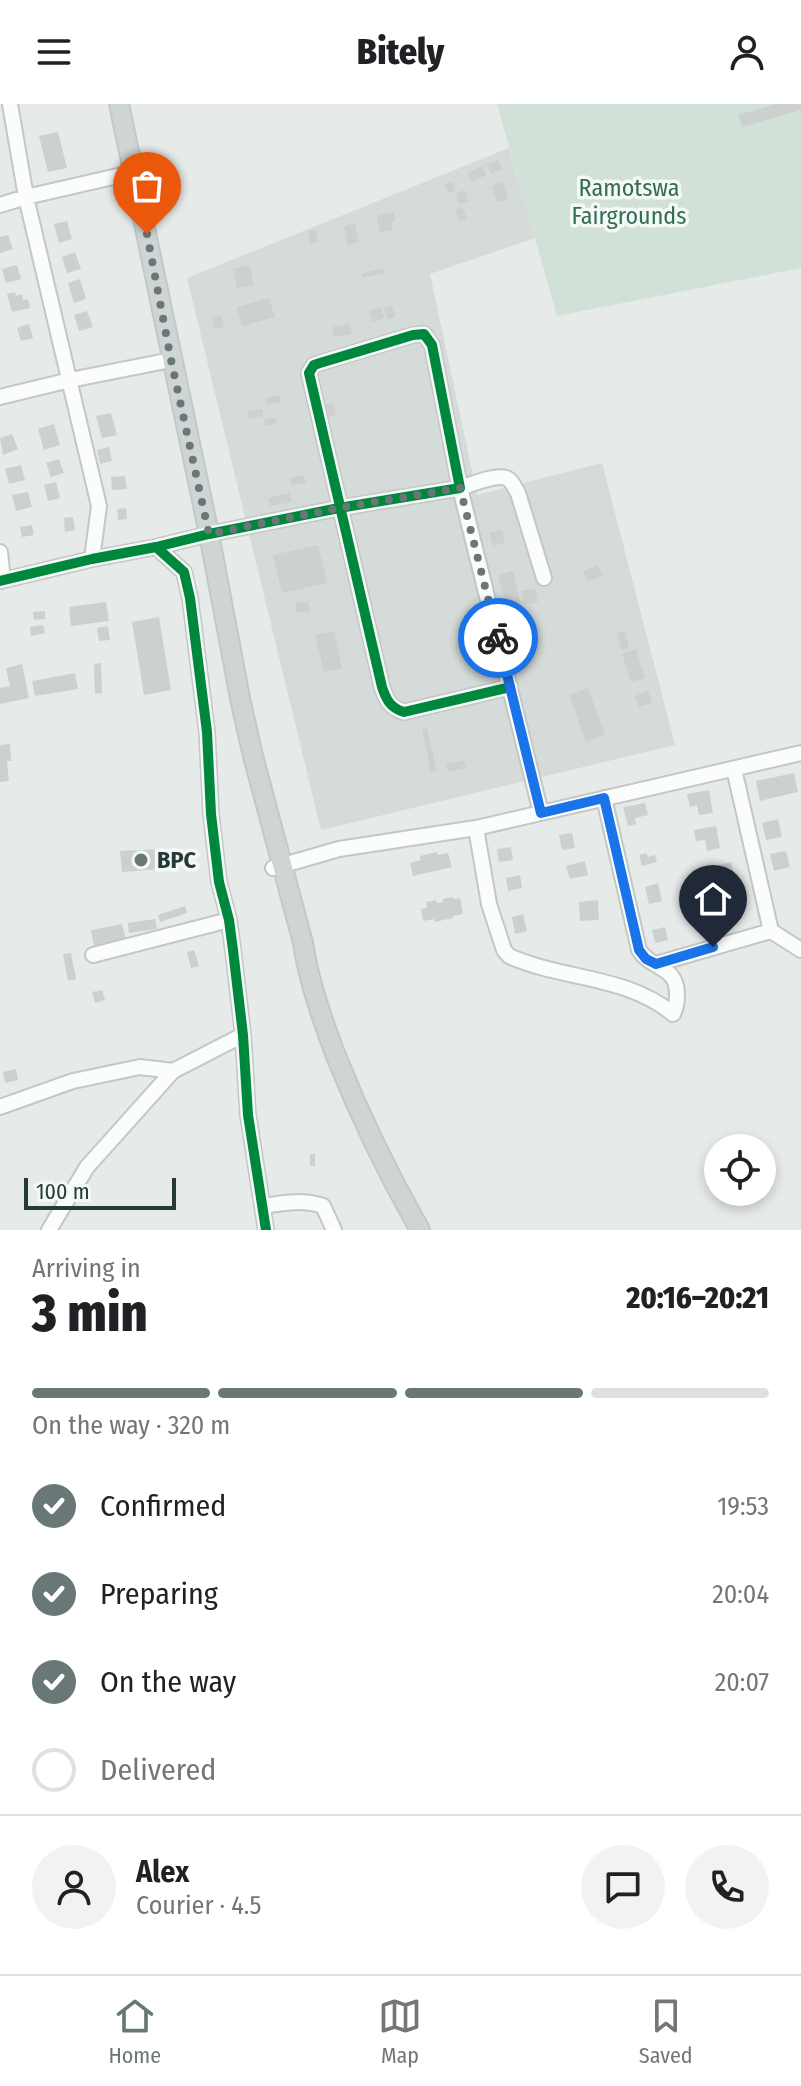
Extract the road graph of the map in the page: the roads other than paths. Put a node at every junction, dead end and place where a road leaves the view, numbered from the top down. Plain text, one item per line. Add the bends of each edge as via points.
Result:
1 (10, 104) edge
2 (119, 104) edge
3 (135, 172) junction
4 (26, 197) junction
5 (0, 205) edge
6 (171, 360) junction
7 (70, 380) junction
8 (0, 397) edge
9 (460, 488) junction
10 (339, 508) junction
11 (209, 534) junction
12 (156, 547) junction
13 (0, 552) edge
14 (92, 559) junction
15 (544, 578) dead end
16 (2, 581) edge
17 (510, 687) junction
18 (801, 753) edge
19 (734, 769) junction
20 (604, 798) junction
21 (541, 813) junction
22 (476, 828) junction
23 (278, 866) junction
24 (229, 920) junction
25 (771, 931) junction
26 (801, 950) edge
27 (93, 955) dead end
28 (656, 964) junction
29 (243, 1035) junction
30 (173, 1071) junction
31 (0, 1107) edge
32 (262, 1206) junction
33 (49, 1230) edge
34 (266, 1230) edge
35 (334, 1230) edge
36 (420, 1230) edge

1 - 4 street
2 - 3 main road
3 - 4 street
3 - 6 main road
4 - 5 street
4 - 7 street
6 - 7 street
6 - 11 main road
7 - 8 street
7 - 14 street via 99,506
9 - 10 street
9 - 10 street via 432,345 419,334 310,369
9 - 15 street via 496,477 511,482
9 - 17 street
10 - 11 street
10 - 17 street via 390,705 404,712
11 - 12 street
11 - 23 main road via 255,788
12 - 14 street
12 - 24 street via 184,572 190,598 219,882
13 - 16 street
14 - 16 street
17 - 21 street
18 - 19 street
19 - 20 street
19 - 25 street
20 - 21 street
20 - 28 street via 639,950
21 - 22 street
22 - 23 street via 339,849
22 - 28 street via 492,915 509,956 619,985 673,1014 674,979
23 - 36 main road via 296,945 354,1102
24 - 27 street
24 - 29 street
25 - 26 street
25 - 28 street
29 - 30 street
29 - 32 street
30 - 31 street via 126,1069
30 - 33 street via 87,1167
32 - 34 street
32 - 35 street via 312,1202 323,1206

